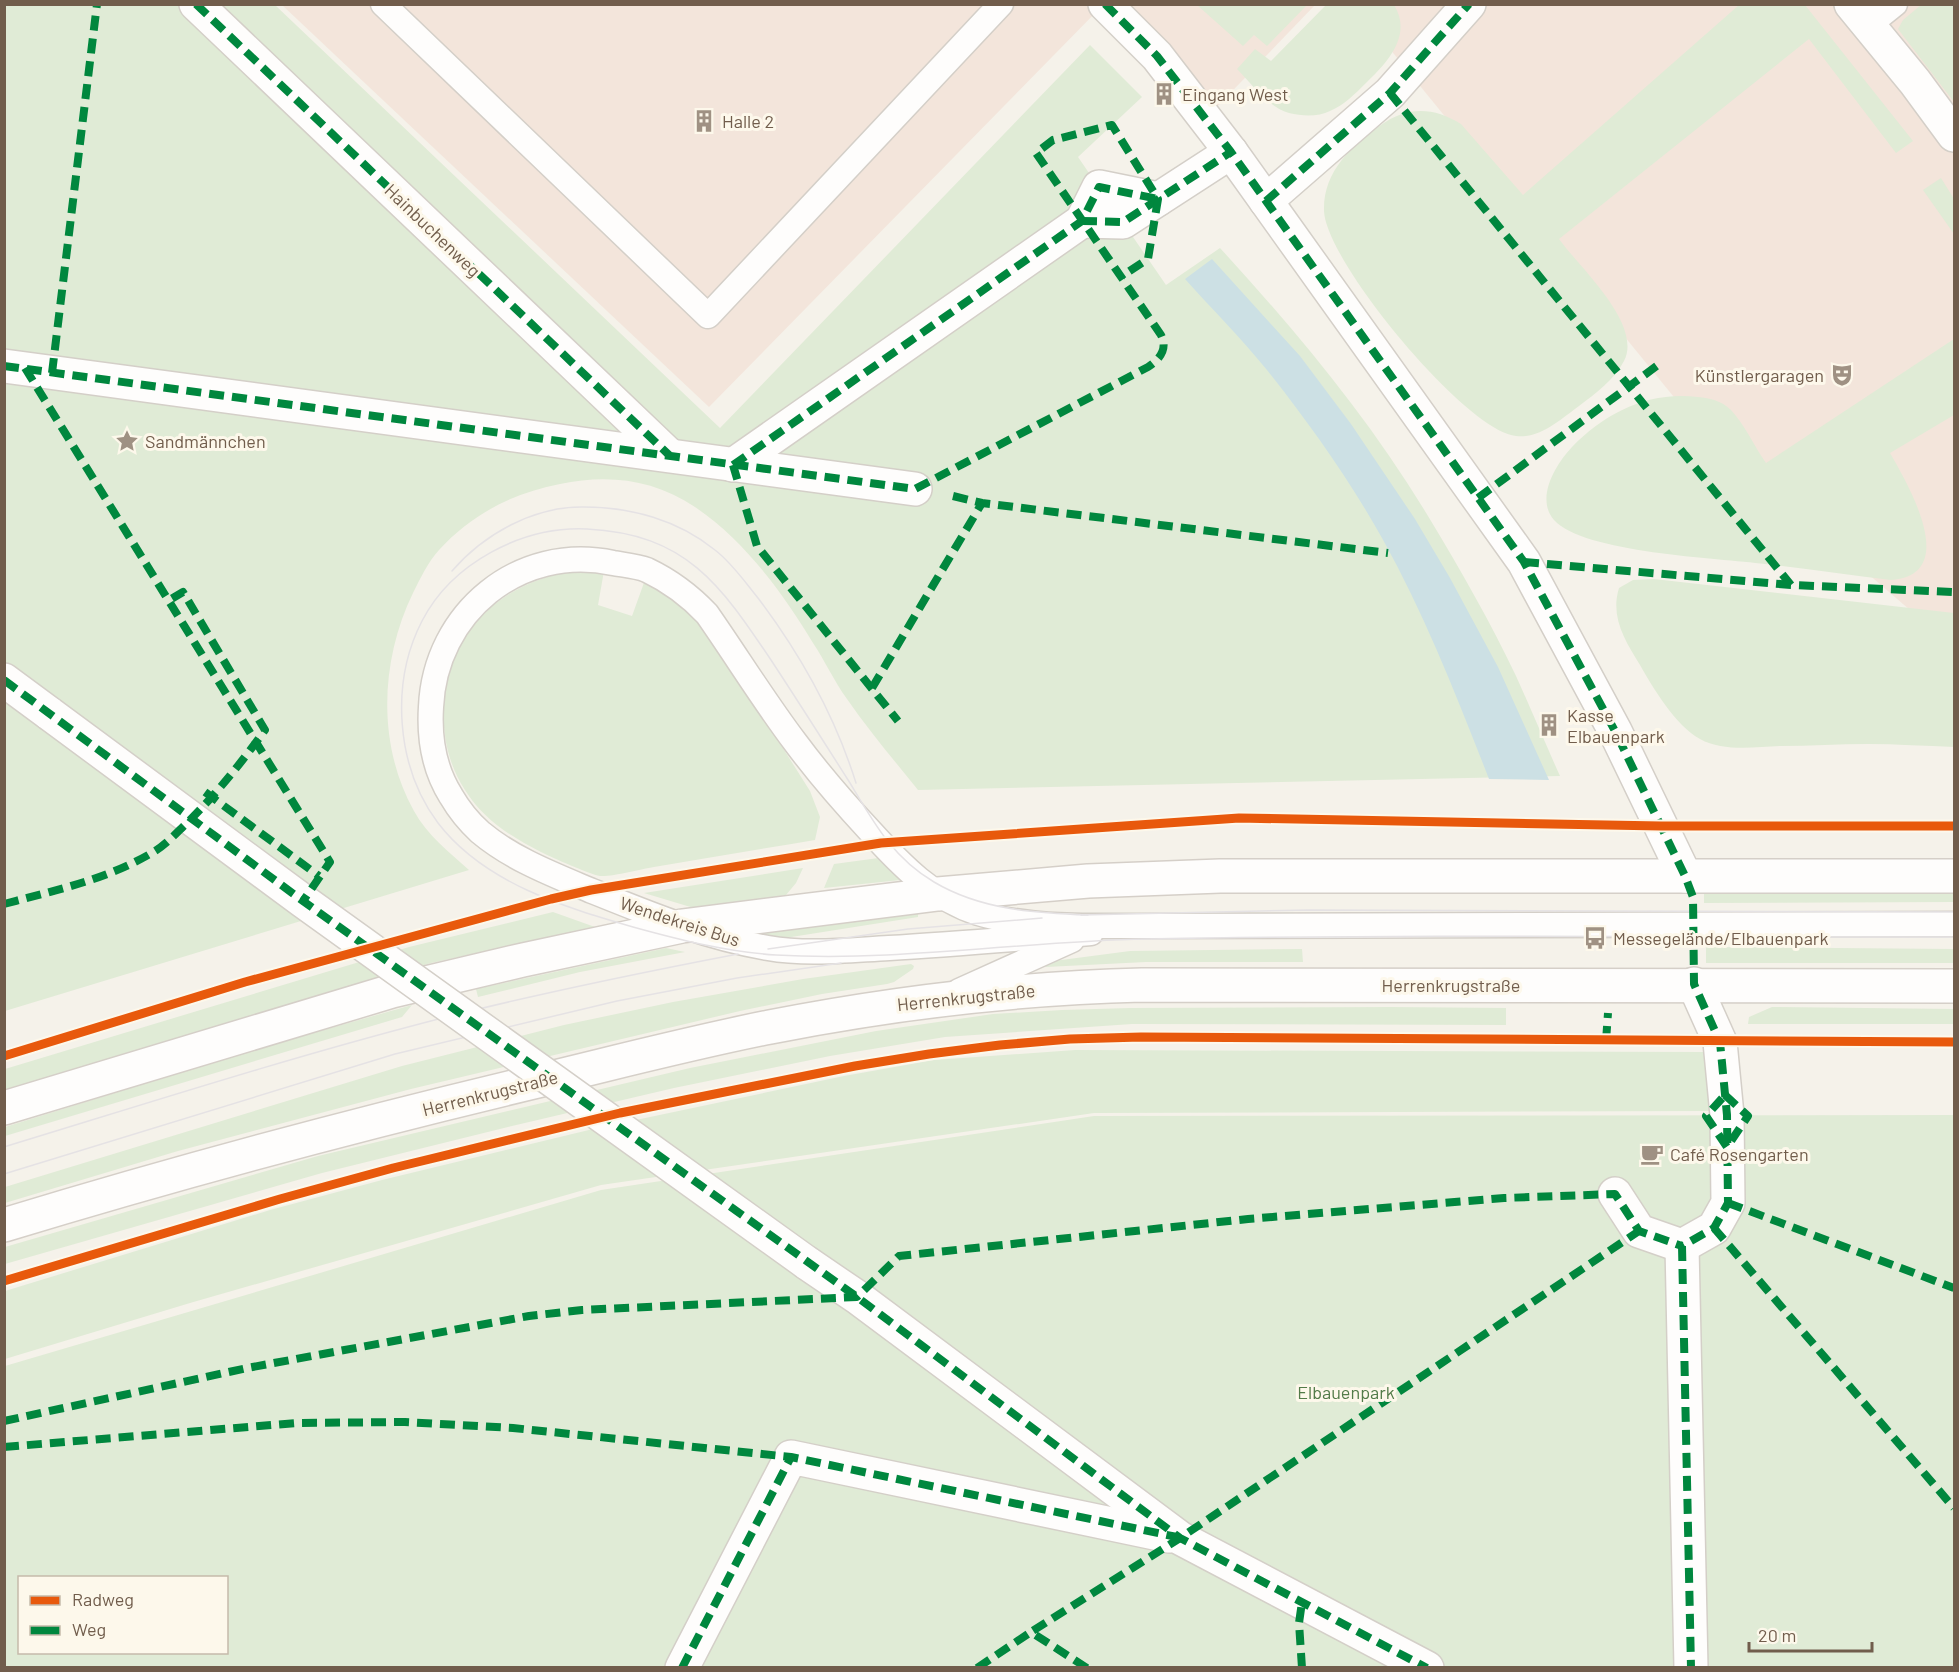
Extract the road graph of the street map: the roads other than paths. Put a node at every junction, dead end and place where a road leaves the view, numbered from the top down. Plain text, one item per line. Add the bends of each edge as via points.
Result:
1 (196, 4) edge
2 (383, 4) edge
3 (1001, 4) edge
4 (1105, 4) edge
5 (1468, 4) edge
6 (1895, 4) edge
7 (1860, 15) edge
8 (1954, 135) edge
9 (1231, 152) junction
10 (1266, 201) junction
11 (4, 366) edge
12 (669, 455) junction
13 (733, 465) junction
14 (915, 489) dead end
15 (4, 680) edge
16 (1685, 876) junction
17 (1954, 876) edge
18 (938, 894) junction
19 (1954, 924) edge
20 (682, 926) junction
21 (1136, 926) junction
22 (1091, 933) junction
23 (1694, 984) junction
24 (1954, 986) edge
25 (942, 999) junction
26 (4, 1108) edge
27 (1616, 1194) dead end
28 (4, 1225) edge
29 (1682, 1246) junction
30 (1180, 1538) junction
31 (682, 1668) edge
32 (1427, 1668) edge
33 (1690, 1668) edge

1 - 12 street, Hainbuchenweg
2 - 3 lane via 708,316
4 - 9 street via 1157,56
5 - 10 street via 1390,93
6 - 7 lane
7 - 8 street
9 - 10 street
9 - 13 street via 1123,222 1082,221
10 - 16 street via 1524,562 1615,732
11 - 12 street
12 - 13 street
13 - 14 street
15 - 30 street, bridge via 303,901 857,1297
16 - 17 street
16 - 18 street via 1220,876 1088,881
18 - 20 street
18 - 20 lane, Wendekreis Bus via 897,860 832,789 794,741 707,614 690,597 645,569 605,561 557,560 519,573 468,611 443,648 435,670 431,739 450,795 479,831 524,860
18 - 21 lane, Wendekreis Bus via 968,909 1008,920
19 - 21 lane
20 - 22 lane, Wendekreis Bus via 769,948 809,950
20 - 26 street via 392,991
21 - 22 lane
22 - 25 lane
23 - 24 street, Herrenkrugstraße
23 - 25 street, Herrenkrugstraße via 1142,985 1038,989
23 - 29 street via 1720,1042 1727,1115 1728,1203 1714,1228
25 - 28 street, Herrenkrugstraße via 768,1027 443,1104 160,1178
27 - 29 street via 1639,1231
29 - 33 street
30 - 31 street via 791,1457
30 - 32 street

